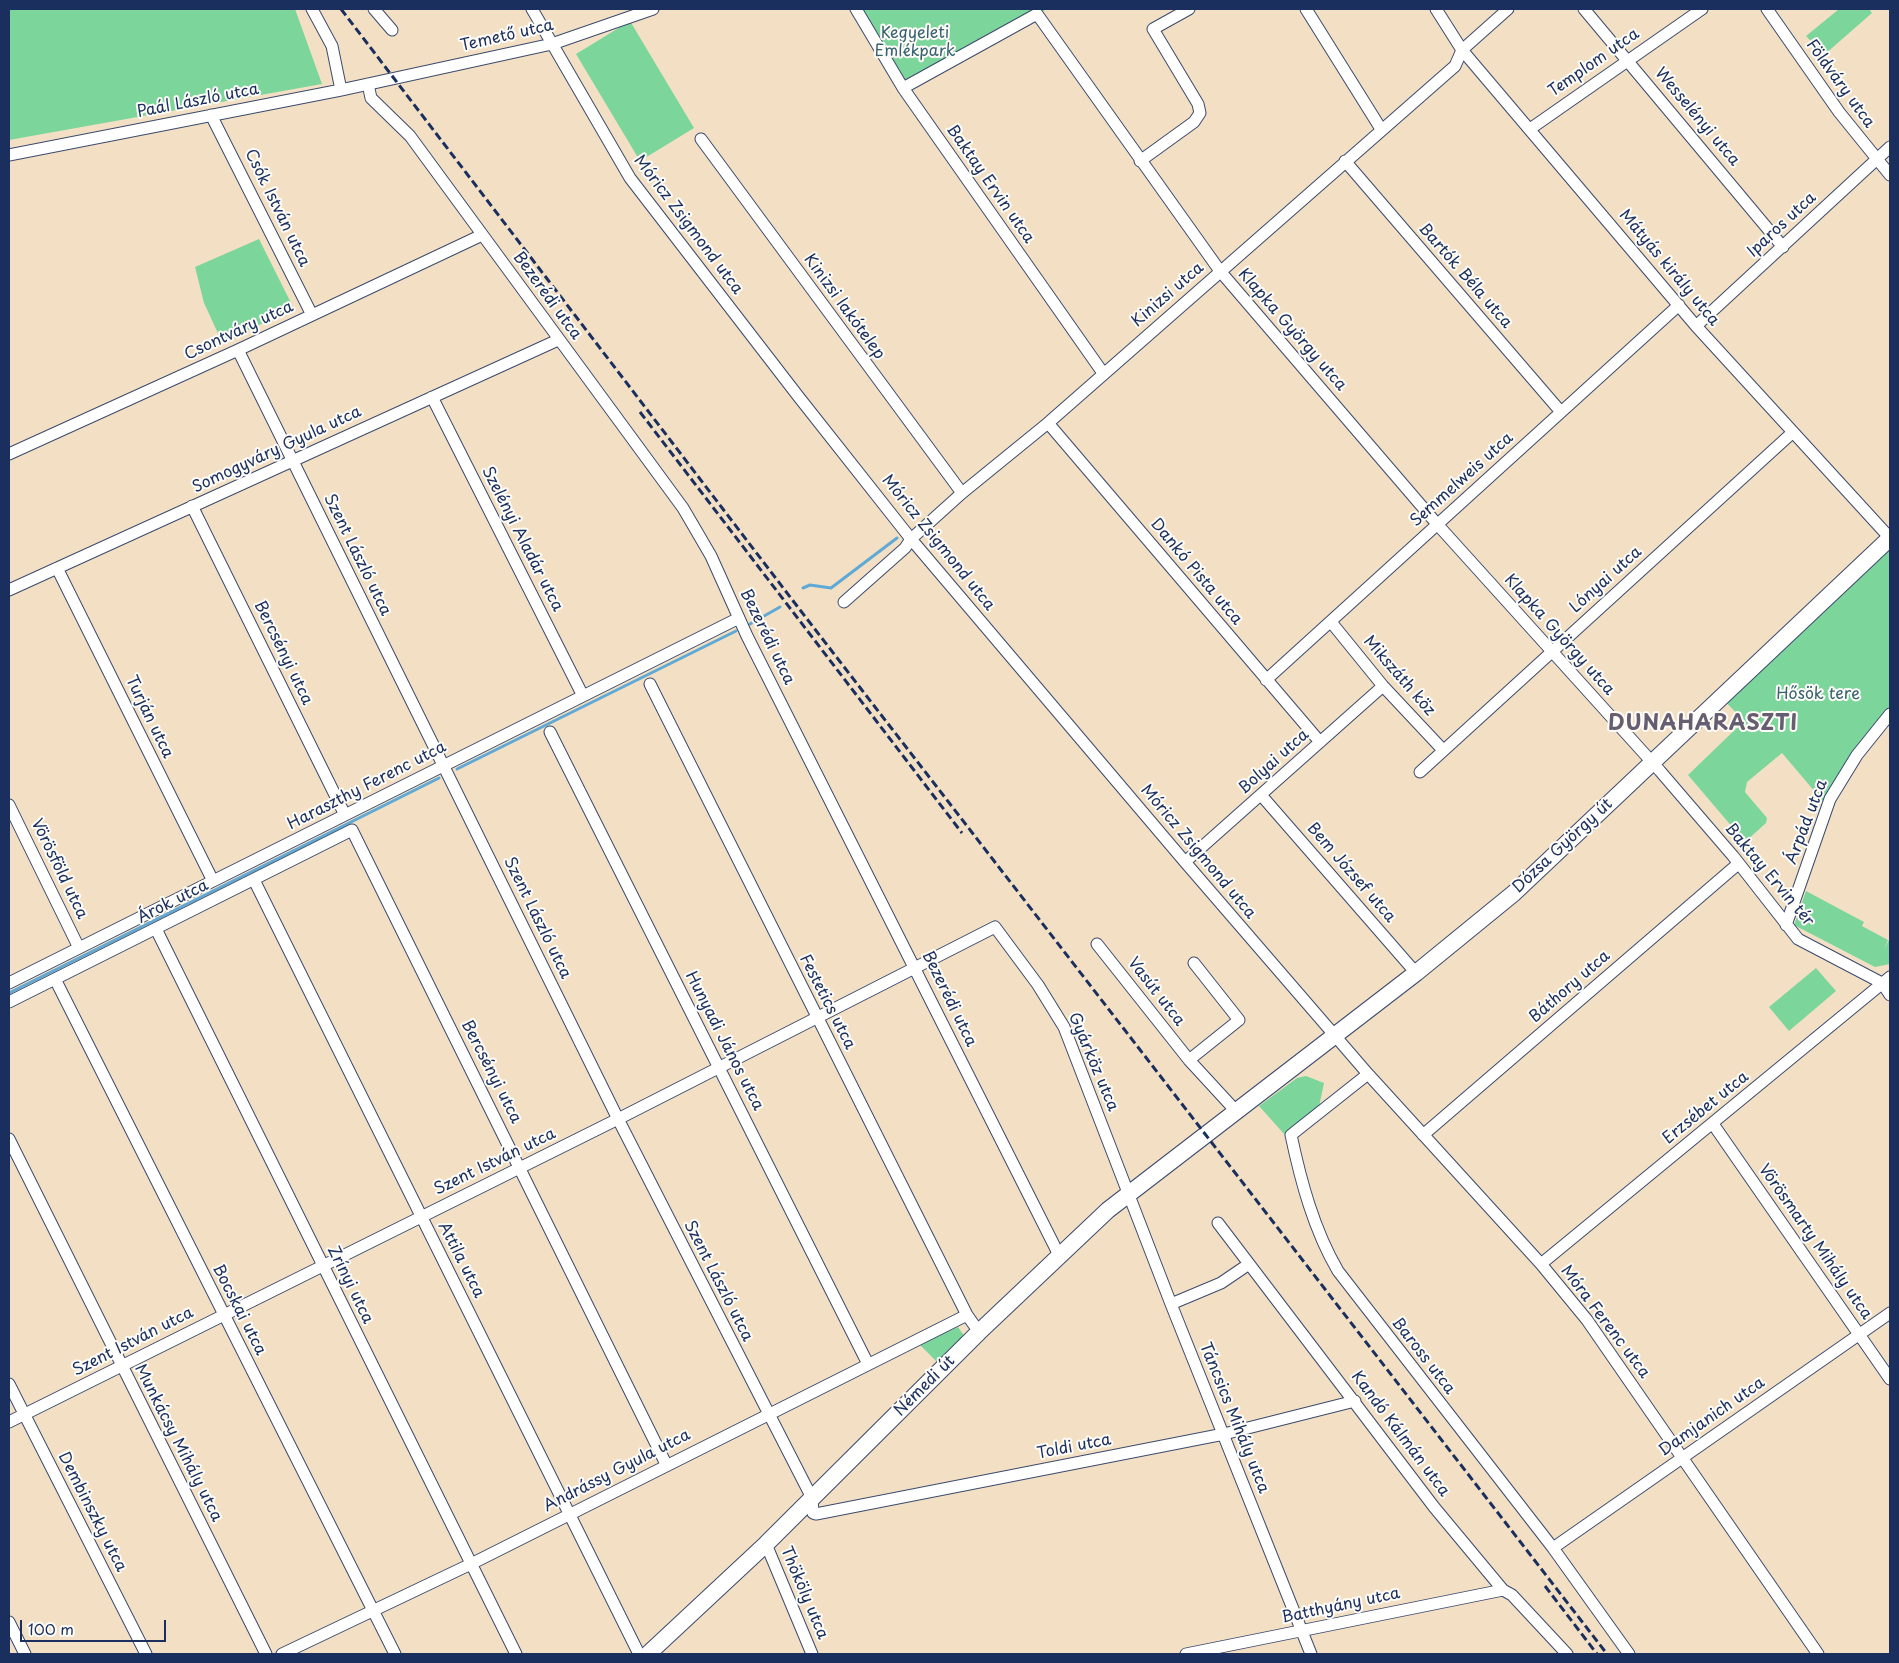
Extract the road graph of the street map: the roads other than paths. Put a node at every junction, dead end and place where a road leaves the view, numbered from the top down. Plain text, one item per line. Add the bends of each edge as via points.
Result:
1 (312, 9) edge
2 (374, 9) edge
3 (532, 9) edge
4 (653, 9) edge
5 (856, 9) edge
6 (1189, 9) edge
7 (1306, 9) edge
8 (1436, 9) edge
9 (1508, 9) edge
10 (1584, 9) edge
11 (1702, 9) edge
12 (1767, 9) edge
13 (392, 30) dead end
14 (552, 44) junction
15 (1462, 50) junction
16 (1627, 59) junction
17 (394, 77) joint
18 (368, 84) junction
19 (903, 88) junction
20 (341, 90) junction
21 (211, 115) junction
22 (1381, 129) junction
23 (1530, 129) junction
24 (701, 139) dead end
25 (1890, 147) edge
26 (9, 155) edge
27 (1876, 159) junction
28 (1140, 161) junction
29 (1345, 162) junction
30 (1890, 175) edge
31 (482, 235) junction
32 (1783, 247) junction
33 (1220, 271) junction
34 (1679, 305) junction
35 (312, 315) junction
36 (1696, 326) junction
37 (558, 340) junction
38 (238, 350) junction
39 (1103, 373) junction
40 (432, 397) junction
41 (1561, 412) junction
42 (1048, 423) junction
43 (1792, 433) junction
44 (9, 454) edge
45 (292, 461) junction
46 (962, 493) junction
47 (192, 506) junction
48 (1437, 524) junction
49 (1890, 538) edge
50 (911, 539) junction
51 (57, 568) junction
52 (9, 590) edge
53 (844, 602) dead end
54 (739, 618) junction
55 (1331, 622) junction
56 (1552, 651) junction
57 (1266, 680) junction
58 (650, 684) dead end
59 (1383, 686) junction
60 (583, 696) junction
61 (1890, 714) edge
62 (550, 732) dead end
63 (1320, 742) junction
64 (1443, 750) junction
65 (1652, 762) junction
66 (444, 766) junction
67 (1420, 772) dead end
68 (1261, 795) junction
69 (9, 805) edge
70 (345, 815) junction
71 (352, 830) joint
72 (1185, 862) junction
73 (1738, 864) junction
74 (254, 880) junction
75 (213, 881) junction
76 (1786, 925) junction
77 (995, 927) joint
78 (156, 929) junction
79 (1097, 944) dead end
80 (80, 948) junction
81 (1194, 963) dead end
82 (916, 967) junction
83 (1416, 973) junction
84 (55, 979) junction
85 (1886, 980) edge
86 (9, 983) edge
87 (1890, 994) edge
88 (9, 1002) edge
89 (816, 1018) junction
90 (1334, 1035) junction
91 (1189, 1060) junction
92 (719, 1068) junction
93 (1368, 1074) junction
94 (1235, 1110) junction
95 (618, 1119) junction
96 (1713, 1124) junction
97 (1213, 1129) joint
98 (1423, 1135) junction
99 (9, 1139) edge
100 (521, 1168) junction
101 (1128, 1193) junction
102 (421, 1216) junction
103 (1218, 1223) dead end
104 (1059, 1256) junction
105 (1249, 1264) junction
106 (1541, 1264) junction
107 (322, 1266) junction
108 (1171, 1304) junction
109 (1890, 1313) edge
110 (222, 1315) junction
111 (967, 1315) junction
112 (979, 1332) junction
113 (1860, 1335) junction
114 (868, 1364) junction
115 (121, 1366) junction
116 (1890, 1379) edge
117 (9, 1384) edge
118 (1354, 1400) junction
119 (24, 1414) junction
120 (767, 1414) junction
121 (9, 1422) edge
122 (1224, 1434) junction
123 (1682, 1458) junction
124 (666, 1464) junction
125 (812, 1498) junction
126 (569, 1514) junction
127 (766, 1544) junction
128 (1553, 1548) junction
129 (471, 1564) junction
130 (1503, 1590) junction
131 (373, 1609) junction
132 (9, 1622) edge
133 (1301, 1630) junction
134 (24, 1654) edge
135 (146, 1654) edge
136 (266, 1654) edge
137 (282, 1654) edge
138 (395, 1654) edge
139 (516, 1654) edge
140 (639, 1654) edge
141 (648, 1654) edge
142 (812, 1654) edge
143 (1186, 1654) edge
144 (1310, 1654) edge
145 (1567, 1654) edge
146 (1629, 1654) edge
147 (1818, 1654) edge

1 - 20 street via 332,46
2 - 13 street
3 - 14 street, Móricz Zsigmond utca
4 - 14 street, Temető utca
5 - 19 street, Baktay Ervin utca
6 - 28 street via 1153,29 1198,104 1200,113 1194,122
7 - 22 street
8 - 15 street, Mátyás király utca
9 - 15 street, Kinizsi utca
10 - 16 street, Wesselényi utca
11 - 16 street, Templom utca
12 - 27 street, Földváry utca
14 - 17 street, Temető utca
14 - 50 street, Móricz Zsigmond utca via 630,178
15 - 22 street, Kinizsi utca via 1455,66
15 - 23 street, Mátyás király utca
16 - 23 street, Templom utca
16 - 32 street, Wesselényi utca
17 - 18 street, Paál László utca
18 - 20 street, Paál László utca
18 - 31 street, Bezerédi utca via 371,98 410,136
19 - 28 street, Klapka György utca via 1037,14
19 - 39 street, Baktay Ervin utca
20 - 21 street, Paál László utca
21 - 26 street, Paál László utca
21 - 35 street, Csók István utca
22 - 29 street, Kinizsi utca
23 - 34 street, Mátyás király utca
24 - 46 street, Kinizsi lakótelep
25 - 27 street, Iparos utca
27 - 30 street, Földváry utca
27 - 32 street, Iparos utca
28 - 33 street, Klapka György utca
29 - 33 street, Kinizsi utca
29 - 41 street, Bartók Béla utca
31 - 35 street, Csontváry utca
31 - 37 street, Bezerédi utca
32 - 36 street, Iparos utca
33 - 39 street, Kinizsi utca
33 - 48 street, Klapka György utca
34 - 36 street, Mátyás király utca
34 - 41 street, Semmelweis utca
35 - 38 street, Csontváry utca
36 - 43 street, Mátyás király utca
37 - 40 street, Somogyváry Gyula utca
37 - 54 street, Bezerédi utca via 683,508 711,556
38 - 44 street, Csontváry utca
38 - 45 street, Szent László utca
39 - 42 street, Kinizsi utca
40 - 45 street, Somogyváry Gyula utca
40 - 60 street, Szelényi Aladár utca
41 - 48 street, Semmelweis utca
42 - 46 street, Kinizsi utca
42 - 57 street, Dankó Pista utca
43 - 49 street, Mátyás király utca
43 - 56 street, Lónyai utca
45 - 47 street, Somogyváry Gyula utca
45 - 66 street, Szent László utca
46 - 50 street, Kinizsi utca
47 - 51 street, Somogyváry Gyula utca
47 - 70 street, Bercsényi utca
48 - 55 street, Semmelweis utca
48 - 56 street, Klapka György utca
49 - 65 main road, Dózsa György út
50 - 53 street, Kinizsi utca
50 - 72 street, Móricz Zsigmond utca
51 - 52 street, Somogyváry Gyula utca
51 - 75 street, Turján utca
54 - 60 street, Haraszthy Ferenc utca
54 - 82 street, Bezerédi utca
55 - 57 street, Semmelweis utca
55 - 59 street, Mikszáth köz
56 - 64 street, Lónyai utca
56 - 65 street, Klapka György utca
57 - 63 street, Dankó Pista utca
58 - 89 street, Festetics utca
59 - 63 street, Bolyai utca
59 - 64 street, Mikszáth köz
60 - 66 street, Haraszthy Ferenc utca
61 - 76 street, Árpád utca via 1857,755 1830,799
62 - 92 street, Hunyadi János utca
63 - 68 street, Bolyai utca
64 - 67 street, Lónyai utca
65 - 73 street, Baktay Ervin tér
65 - 83 main road, Dózsa György út via 1514,893
66 - 70 street, Haraszthy Ferenc utca
66 - 95 street, Szent László utca
68 - 72 street, Bolyai utca
68 - 83 street, Bem József utca
69 - 80 street, Vörösföld utca
70 - 75 street, Haraszthy Ferenc utca
71 - 74 street, Árok utca
71 - 100 street, Bercsényi utca
72 - 90 street, Móricz Zsigmond utca
73 - 76 street, Baktay Ervin tér
73 - 98 street, Báthory utca
74 - 78 street, Árok utca
74 - 102 street, Attila utca
75 - 80 street, Haraszthy Ferenc utca
76 - 85 street, Baktay Ervin tér via 1798,939
77 - 82 street, Szent István utca
77 - 101 street, Gyárköz utca via 1064,1027
78 - 84 street, Árok utca
78 - 107 street, Zrínyi utca
79 - 91 street, Vasút utca
80 - 86 street, Haraszthy Ferenc utca
81 - 91 street via 1239,1020
82 - 89 street, Szent István utca
82 - 104 street, Bezerédi utca
83 - 90 main road, Dózsa György út
84 - 88 street, Árok utca
84 - 110 street, Bocskai utca
85 - 87 street
85 - 96 street, Erzsébet utca
89 - 92 street, Szent István utca
89 - 111 street, Festetics utca
90 - 93 street, Móra Ferenc utca
90 - 94 main road, Dózsa György út
91 - 94 street, Vasút utca
92 - 95 street, Szent István utca
92 - 114 street, Hunyadi János utca
93 - 98 street, Móra Ferenc utca
93 - 128 street, Baross utca via 1291,1135 1324,1247 1338,1272
94 - 97 main road, Dózsa György út
95 - 100 street, Szent István utca
95 - 120 street, Szent László utca
96 - 106 street, Erzsébet utca
96 - 113 street, Vörösmarty Mihály utca
97 - 101 main road, Némedi út
98 - 106 street, Móra Ferenc utca
99 - 115 street, Munkácsy Mihály utca
100 - 102 street, Szent István utca
100 - 124 street, Bercsényi utca
101 - 104 main road, Némedi út
101 - 108 street, Táncsics Mihály utca
102 - 107 street, Szent István utca
102 - 126 street, Attila utca
103 - 105 street, Kandó Kálmán utca
104 - 112 main road, Némedi út
105 - 108 street via 1221,1283
105 - 118 street, Kandó Kálmán utca
106 - 123 street, Móra Ferenc utca via 1587,1320
107 - 110 street, Szent István utca
107 - 129 street, Zrínyi utca
108 - 122 street, Táncsics Mihály utca
109 - 113 street, Damjanich utca
110 - 115 street, Szent István utca
110 - 131 street, Bocskai utca
111 - 112 street, Festetics utca
111 - 114 street, Andrássy Gyula utca
112 - 125 main road, Némedi út
113 - 116 street, Vörösmarty Mihály utca
113 - 123 street, Damjanich utca
114 - 120 street, Andrássy Gyula utca
115 - 119 street, Szent István utca
115 - 136 street, Munkácsy Mihály utca
117 - 119 street, Dembinszky utca
118 - 122 street, Toldi utca
118 - 130 street, Kandó Kálmán utca via 1434,1507
119 - 121 street, Szent István utca
119 - 135 street, Dembinszky utca
120 - 124 street, Andrássy Gyula utca
120 - 125 street, Szent László utca
122 - 125 street, Toldi utca via 816,1514
122 - 133 street, Táncsics Mihály utca
123 - 128 street, Damjanich utca
123 - 147 street, Móra Ferenc utca
124 - 126 street, Andrássy Gyula utca
125 - 127 main road, Némedi út
126 - 129 street, Andrássy Gyula utca
126 - 140 street, Attila utca
127 - 141 main road, Némedi út
127 - 142 street, Thököly utca
128 - 146 street, Baross utca
129 - 131 street, Andrássy Gyula utca
129 - 139 street, Zrínyi utca
130 - 133 street, Batthyány utca
130 - 145 street, Kandó Kálmán utca via 1512,1595
131 - 137 street, Andrássy Gyula utca
131 - 138 street, Bocskai utca
132 - 134 street
133 - 143 street, Batthyány utca
133 - 144 street, Táncsics Mihály utca

